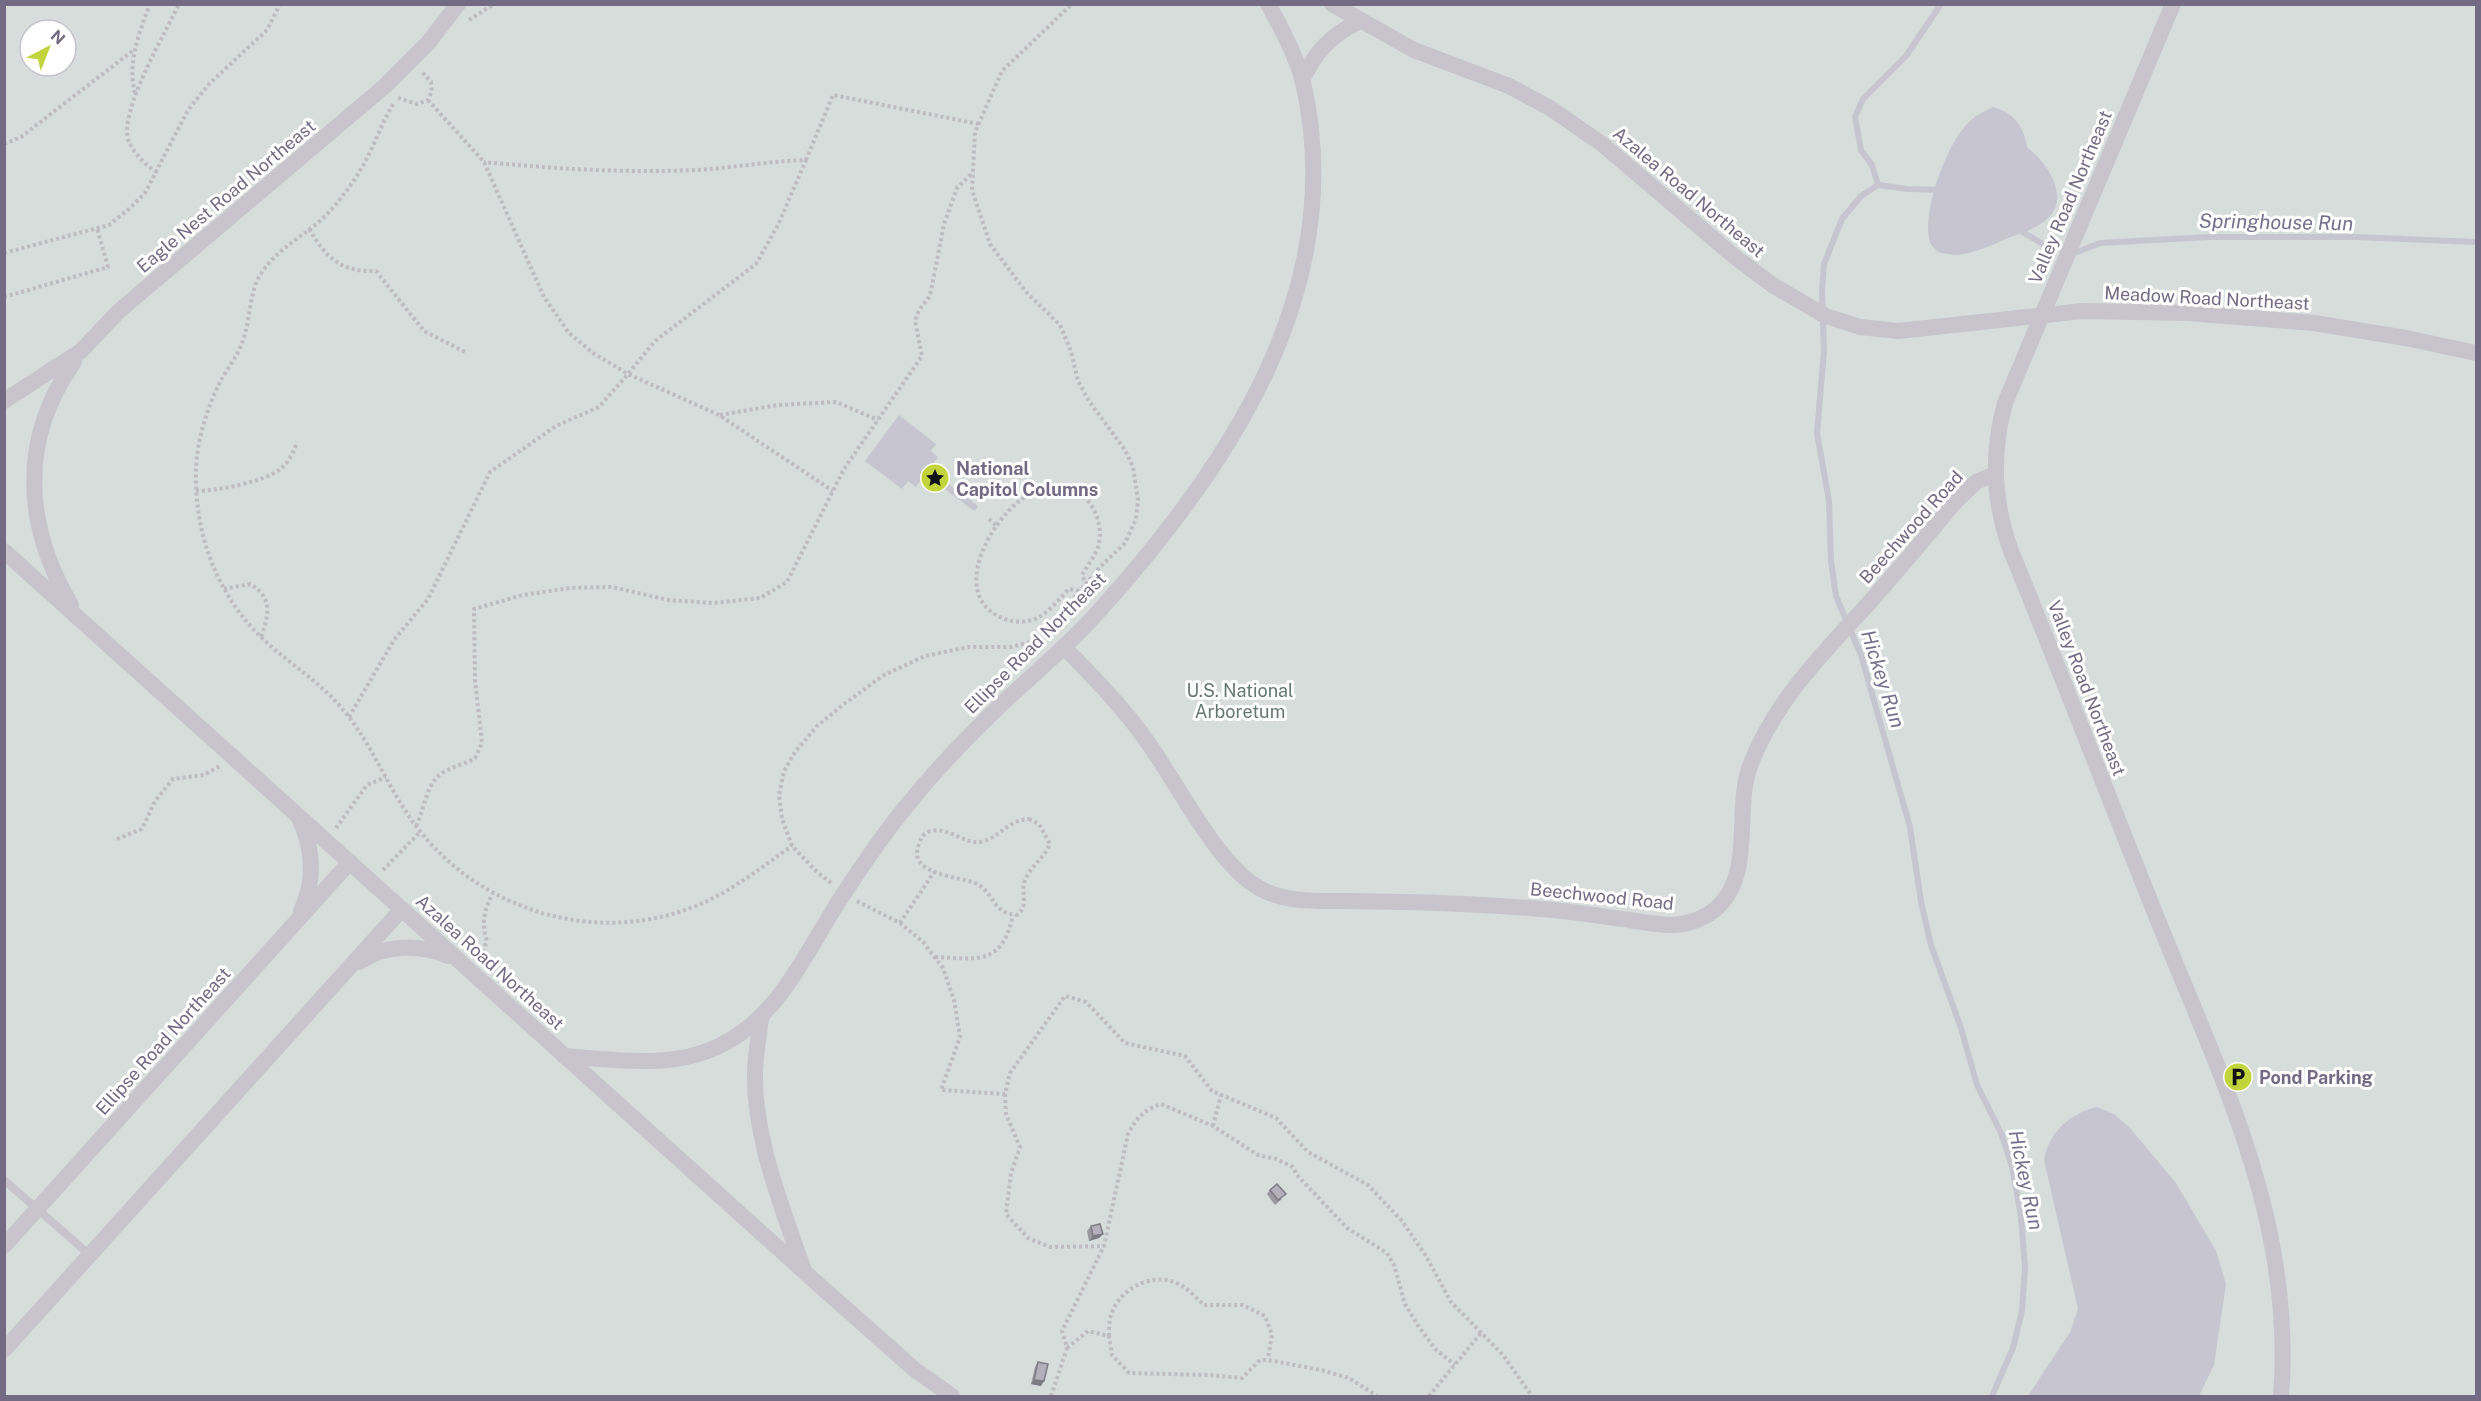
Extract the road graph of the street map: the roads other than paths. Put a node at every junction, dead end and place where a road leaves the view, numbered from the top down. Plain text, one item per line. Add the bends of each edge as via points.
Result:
1 (458, 4) edge
2 (1268, 4) edge
3 (1332, 4) edge
4 (2173, 4) edge
5 (1360, 21) junction
6 (1302, 80) junction
7 (2040, 317) junction
8 (81, 351) junction
9 (2476, 353) edge
10 (4, 400) edge
11 (1995, 474) junction
12 (4, 551) edge
13 (79, 619) junction
14 (1064, 647) junction
15 (297, 814) junction
16 (350, 862) junction
17 (402, 909) junction
18 (296, 922) junction
19 (463, 964) junction
20 (346, 971) junction
21 (761, 1018) junction
22 (564, 1056) junction
23 (4, 1180) edge
24 (38, 1209) junction
25 (4, 1246) edge
26 (90, 1255) junction
27 (804, 1272) junction
28 (4, 1350) edge
29 (952, 1396) edge
30 (2281, 1396) edge

1 - 8 street, Eagle Nest Road Northeast via 428,43 385,86 119,311
2 - 6 street, Ellipse Road Northeast
3 - 5 street, Azalea Road Northeast
4 - 7 street, Valley Road Northeast
5 - 6 street via 1328,40
5 - 7 street, Azalea Road Northeast via 1414,50 1509,86 1550,108 1609,150 1735,257 1792,298 1826,316 1860,327 1898,331
6 - 14 street, Ellipse Road Northeast via 1314,143 1314,199 1305,259 1278,347 1234,434 1187,505 1119,589
7 - 9 street, Meadow Road Northeast via 2083,311 2256,317 2365,331
7 - 11 street, Valley Road Northeast via 2005,403
8 - 10 street, Eagle Nest Road Northeast
8 - 13 street, Azalea Road Northeast via 45,412 34,464 34,490 49,558
11 - 14 street, Beechwood Road via 1967,489 1827,648 1781,707 1752,762 1743,798 1737,870 1729,893 1703,918 1684,923 1663,925 1542,909 1315,901 1269,893 1254,885 1230,862 1132,721
11 - 30 street, Valley Road Northeast via 2009,545 2214,1053 2255,1169 2279,1293
12 - 13 street, Azalea Road Northeast
13 - 15 street, Azalea Road Northeast
14 - 21 street, Ellipse Road Northeast via 965,740 908,804 868,856 780,995
15 - 16 street, Azalea Road Northeast
15 - 18 street via 305,830 311,884
16 - 17 street, Azalea Road Northeast
16 - 18 street, Ellipse Road Northeast
17 - 19 street, Azalea Road Northeast
17 - 20 street
18 - 24 street, Ellipse Road Northeast
19 - 20 street via 421,947 402,947 363,959
19 - 22 street, Azalea Road Northeast
20 - 26 street
21 - 22 street, Ellipse Road Northeast via 724,1044 686,1058 637,1062
21 - 27 street via 755,1069 758,1117 772,1176
22 - 27 street, Azalea Road Northeast
23 - 24 lane
24 - 25 street, Ellipse Road Northeast
24 - 26 lane
26 - 28 street
27 - 29 street, Azalea Road Northeast via 914,1369

